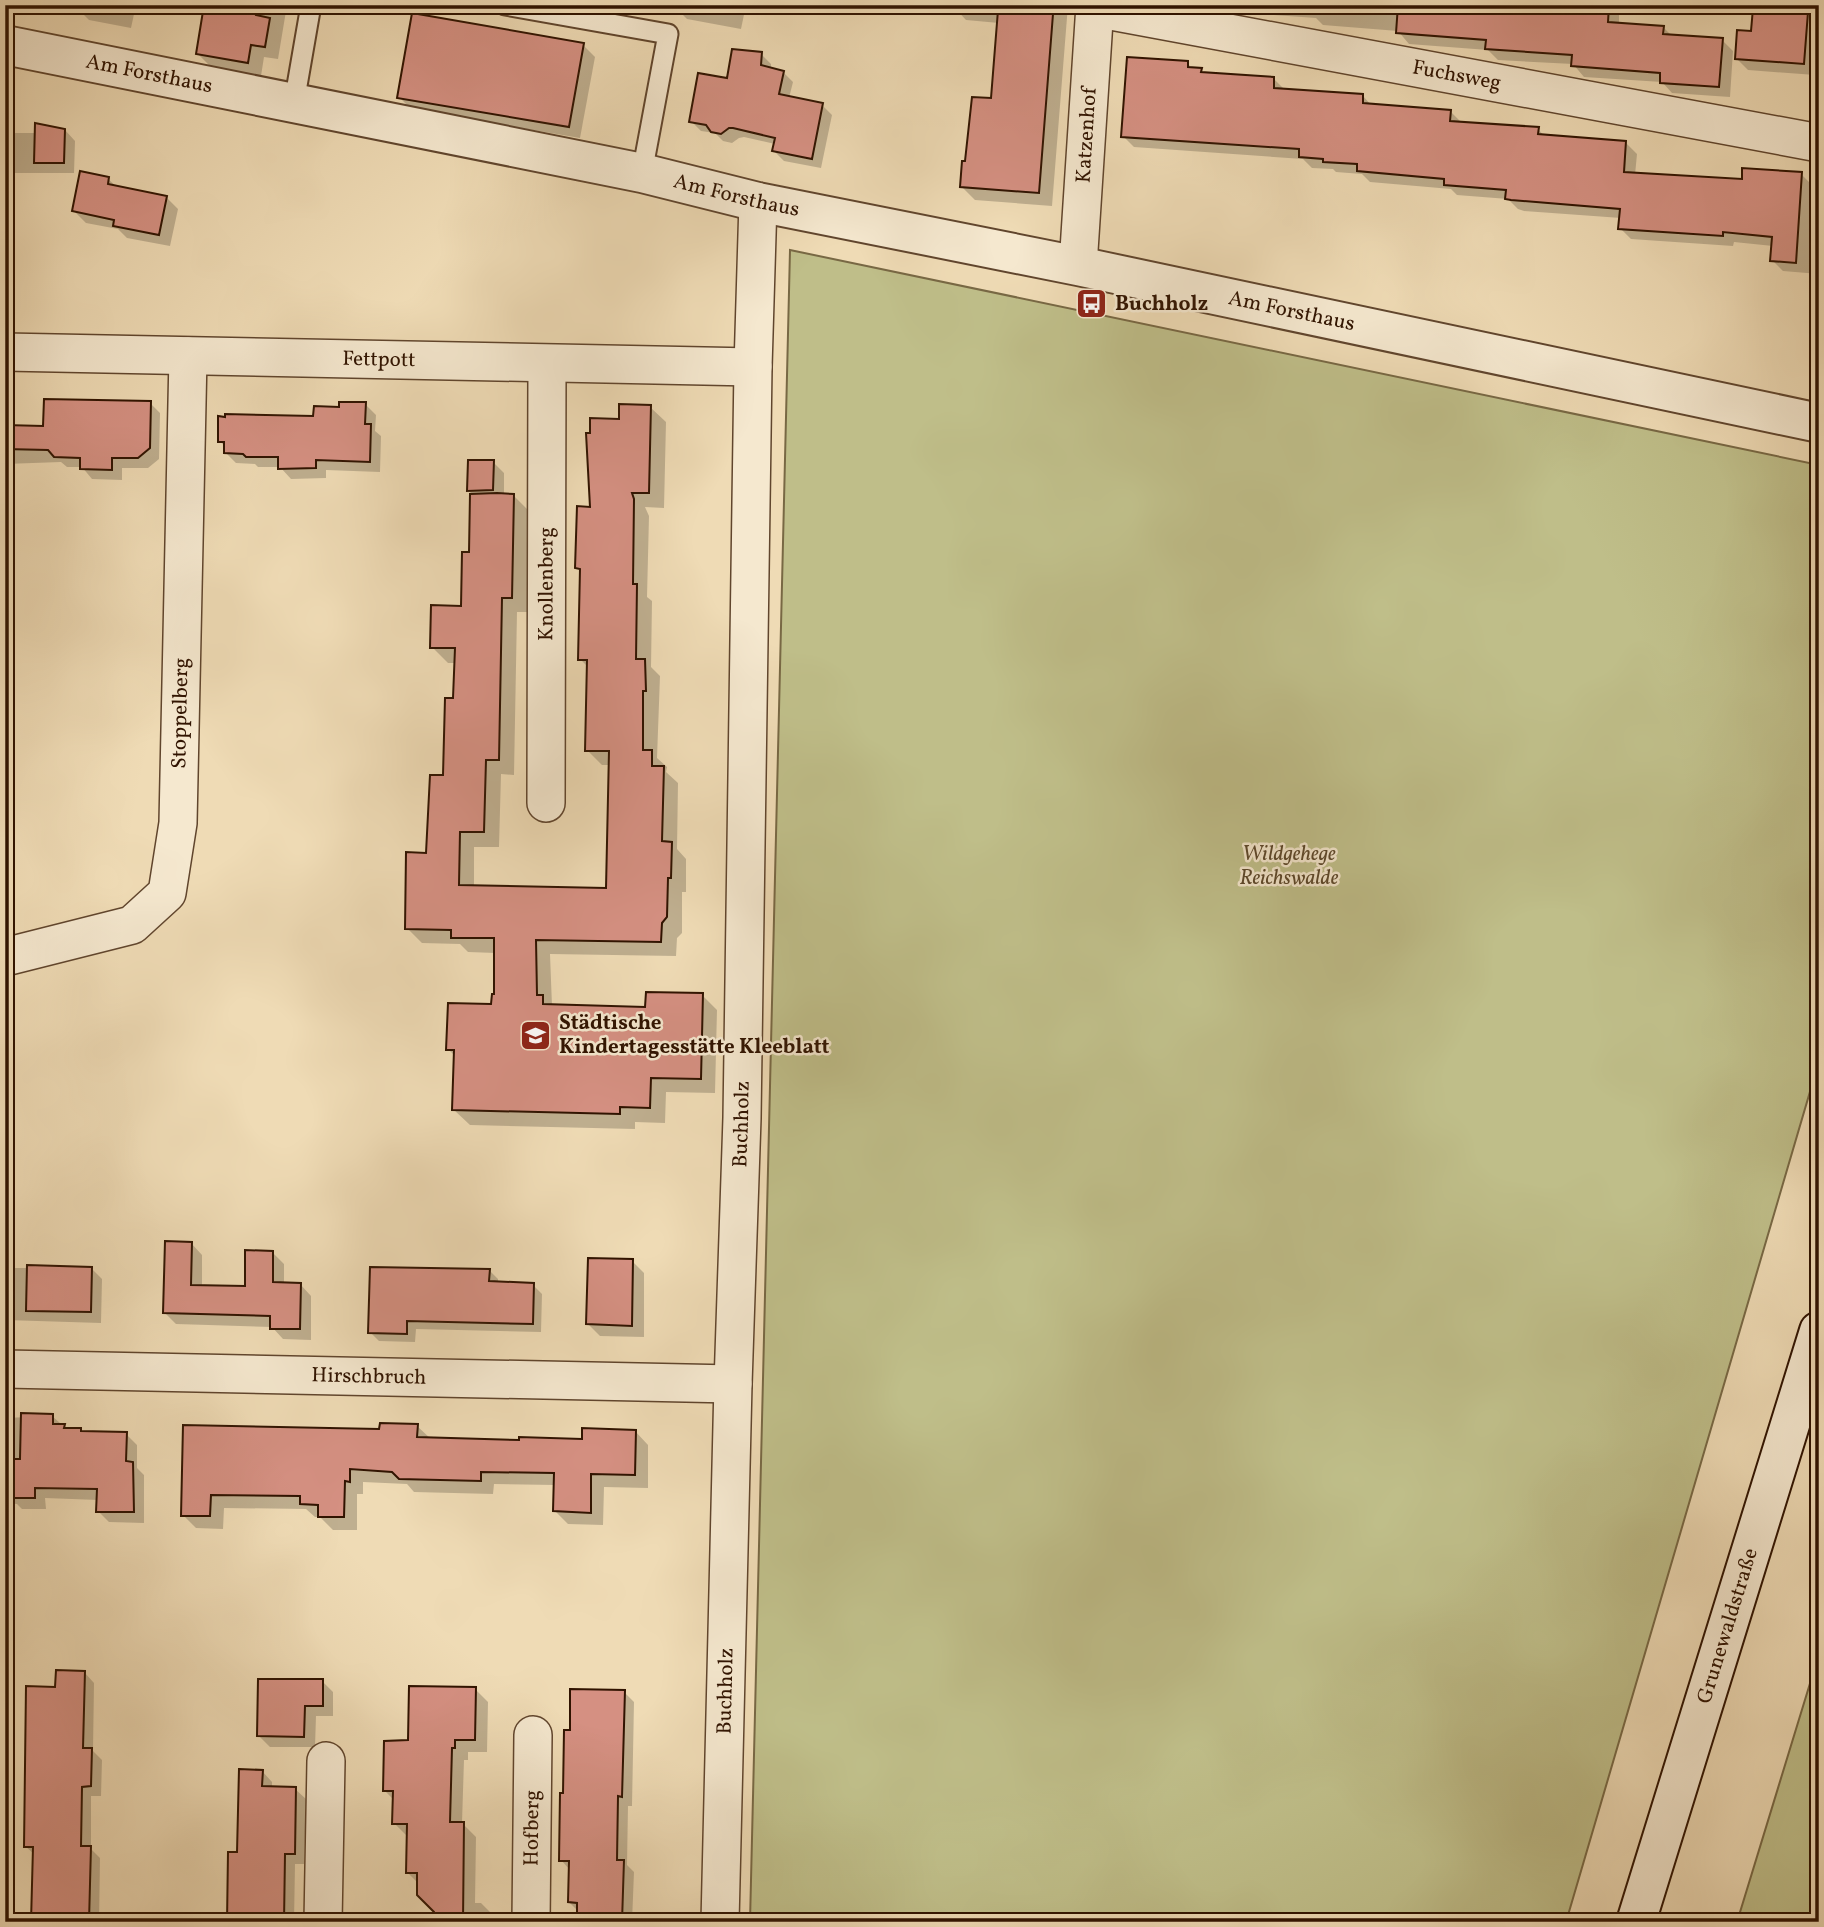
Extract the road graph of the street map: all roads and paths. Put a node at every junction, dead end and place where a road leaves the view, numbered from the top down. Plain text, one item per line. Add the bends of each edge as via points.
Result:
1 (312, 5) edge
2 (505, 5) edge
3 (1095, 7) edge
4 (5, 45) edge
5 (294, 103) junction
6 (1819, 143) edge
7 (642, 173) junction
8 (758, 202) junction
9 (1078, 266) junction
10 (5, 352) edge
11 (188, 356) junction
12 (547, 363) junction
13 (753, 367) junction
14 (1819, 423) edge
15 (546, 803) dead end
16 (5, 957) edge
17 (1819, 1331) edge
18 (5, 1369) edge
19 (733, 1384) junction
20 (533, 1735) dead end
21 (326, 1761) dead end
22 (323, 1922) edge
23 (531, 1922) edge
24 (720, 1922) edge
25 (1636, 1922) edge

1 - 5 lane
2 - 7 lane via 668,34
3 - 6 street, Fuchsweg
3 - 9 street, Katzenhof
4 - 5 street, Am Forsthaus
5 - 7 street, Am Forsthaus
7 - 8 street, Am Forsthaus
8 - 9 street, Am Forsthaus
8 - 13 street, Buchholz
9 - 14 street, Am Forsthaus
10 - 11 street, Fettpott
11 - 12 street, Fettpott
11 - 16 street, Stoppelberg via 178,824 167,893 132,925
12 - 13 street, Fettpott
12 - 15 street, Knollenberg
13 - 19 street, Buchholz via 742,1118
17 - 25 street, Grunewaldstraße
18 - 19 street, Hirschbruch
19 - 24 street, Buchholz
20 - 23 street, Hofberg
21 - 22 street

